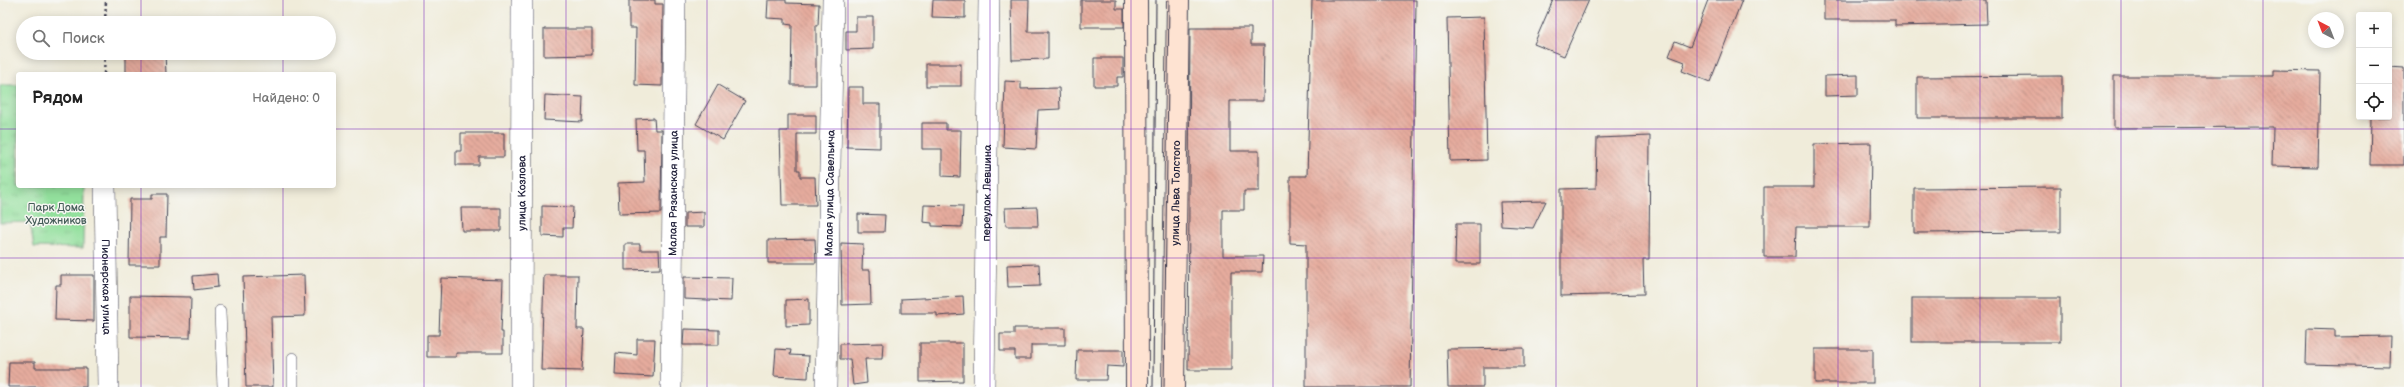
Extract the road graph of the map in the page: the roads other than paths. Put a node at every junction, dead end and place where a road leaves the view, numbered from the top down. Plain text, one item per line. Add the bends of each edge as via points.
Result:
1 (522, 0) edge
2 (675, 0) edge
3 (833, 0) edge
4 (989, 0) edge
5 (1136, 0) edge
6 (1178, 0) edge
7 (106, 188) edge
8 (220, 311) dead end
9 (293, 358) dead end
10 (108, 387) edge
11 (223, 387) edge
12 (293, 387) edge
13 (521, 387) edge
14 (671, 387) edge
15 (826, 387) edge
16 (984, 387) edge
17 (1137, 387) edge
18 (1174, 387) edge

1 - 13 street, улица Козлова
2 - 14 street, Малая Рязанская улица
3 - 15 street, Малая улица Савельича
4 - 16 street, переулок Левшина
5 - 17 street
6 - 18 street, улица Льва Толстого
7 - 10 street, Пионерская улица
8 - 11 lane
9 - 12 lane

